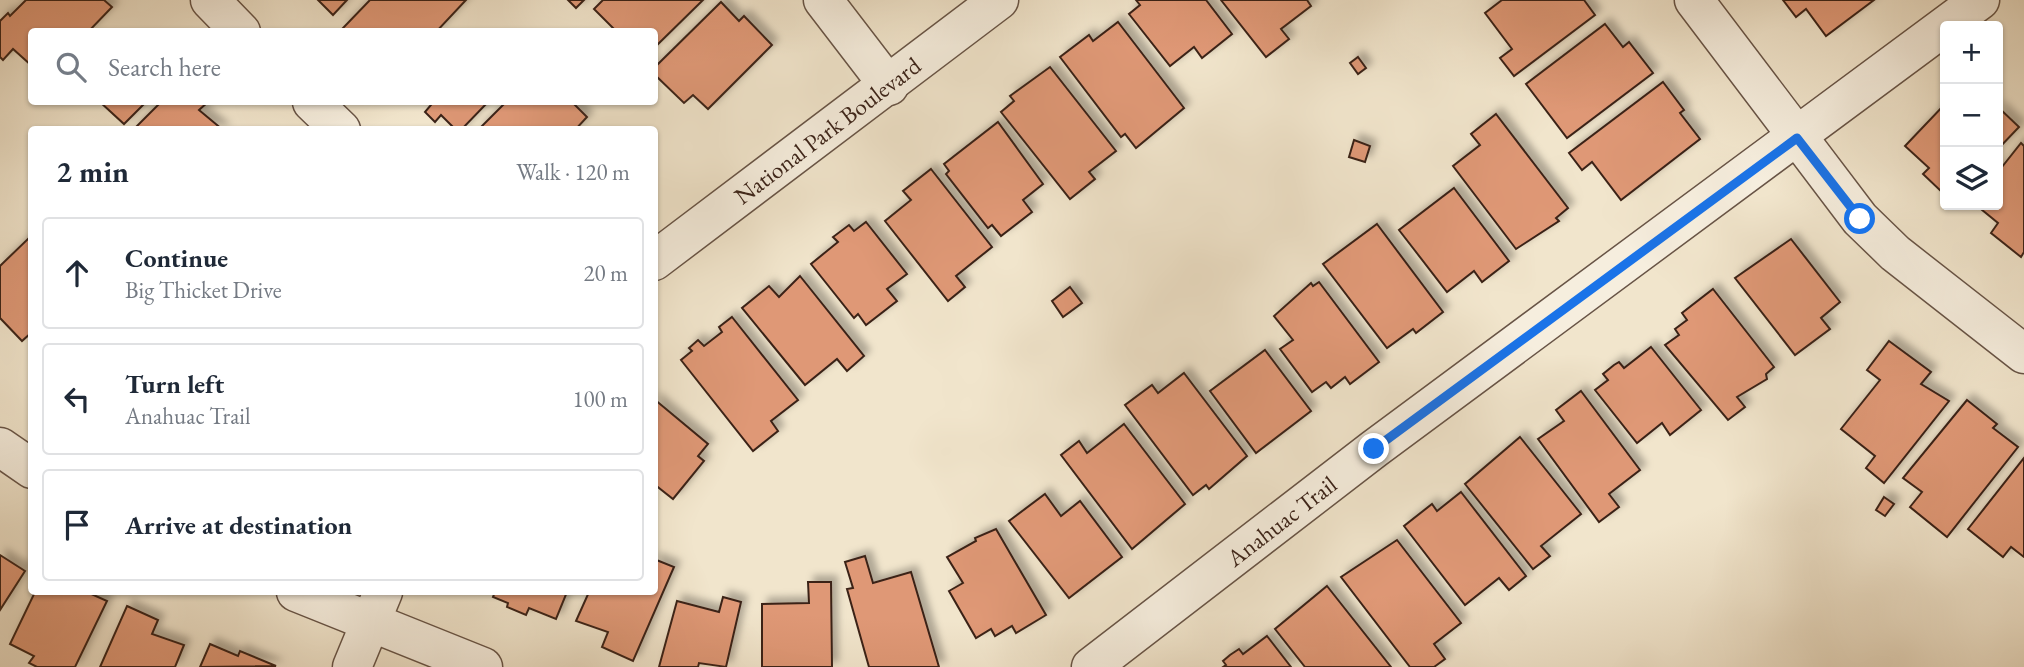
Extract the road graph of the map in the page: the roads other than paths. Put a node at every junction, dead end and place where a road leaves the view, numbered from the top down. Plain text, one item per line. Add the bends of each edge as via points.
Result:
1 (209, 0) edge
2 (823, 0) edge
3 (999, 0) edge
4 (1695, 0) edge
5 (1980, 0) edge
6 (238, 28) edge
7 (889, 86) junction
8 (315, 105) edge
9 (337, 126) edge
10 (1797, 138) junction
11 (658, 258) edge
12 (2024, 354) edge
13 (0, 447) edge
14 (28, 466) edge
15 (313, 595) edge
16 (376, 606) edge
17 (352, 667) edge
18 (483, 667) edge
19 (1091, 667) edge

1 - 6 street
2 - 7 street
3 - 7 street, National Park Boulevard
4 - 10 street
5 - 10 street, Anahuac Trail
7 - 11 street, National Park Boulevard
8 - 9 street
10 - 12 street via 1860,219 1886,244
10 - 19 street, Anahuac Trail via 1374,449
13 - 14 street
15 - 16 street
16 - 17 street
16 - 18 street

